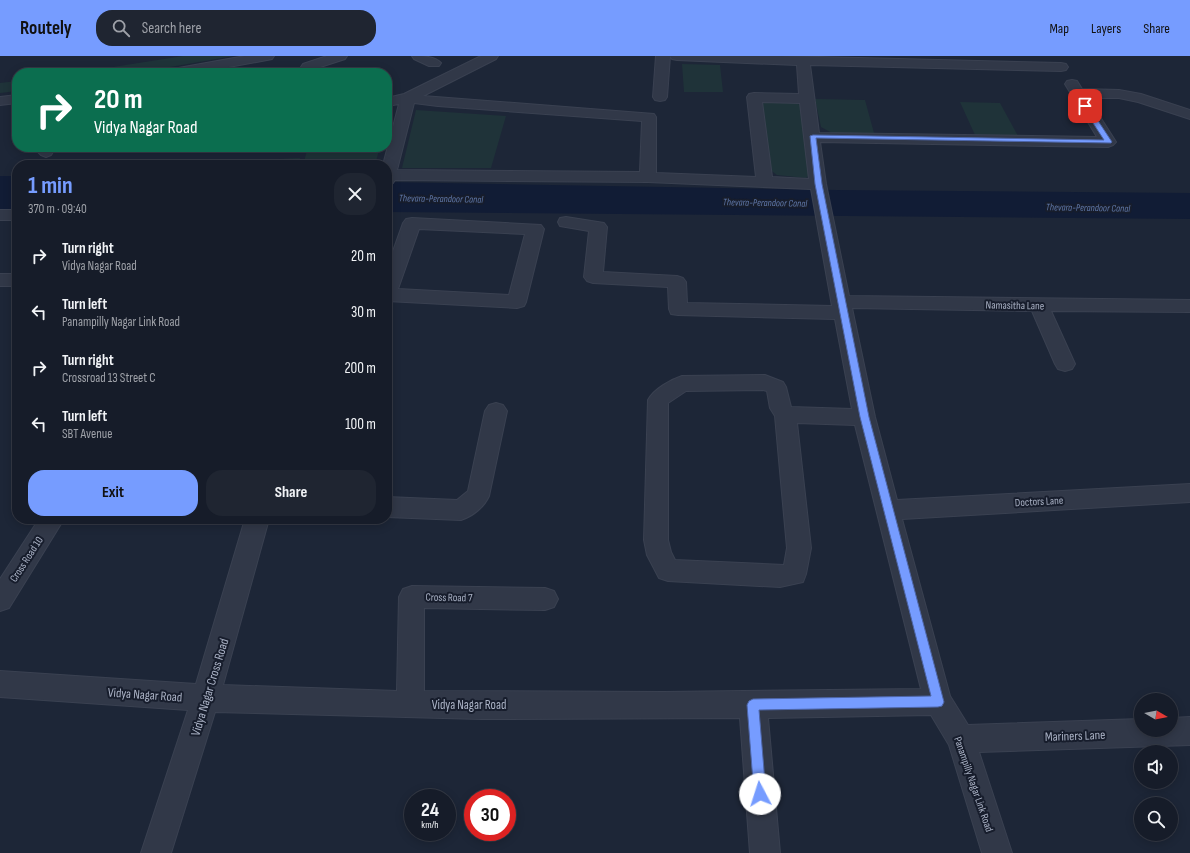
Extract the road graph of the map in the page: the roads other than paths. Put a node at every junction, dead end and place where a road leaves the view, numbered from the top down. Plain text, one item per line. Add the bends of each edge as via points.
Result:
1 (267, 56) edge
2 (340, 56) edge
3 (419, 56) edge
4 (491, 56) edge
5 (663, 56) edge
6 (677, 56) edge
7 (803, 61) junction
8 (1057, 61) edge
9 (434, 63) dead end
10 (308, 67) dead end
11 (201, 68) edge
12 (1077, 93) junction
13 (660, 97) dead end
14 (408, 98) junction
15 (807, 99) junction
16 (12, 100) edge
17 (392, 101) edge
18 (0, 102) edge
19 (1190, 116) edge
20 (813, 136) junction
21 (392, 161) edge
22 (392, 177) edge
23 (648, 177) junction
24 (765, 182) junction
25 (818, 184) junction
26 (0, 215) edge
27 (12, 215) edge
28 (566, 222) dead end
29 (0, 280) edge
30 (12, 280) edge
31 (392, 280) edge
32 (392, 294) edge
33 (1039, 306) junction
34 (1190, 306) edge
35 (842, 307) junction
36 (1066, 364) dead end
37 (496, 411) dead end
38 (785, 415) junction
39 (864, 417) junction
40 (1190, 493) edge
41 (392, 507) edge
42 (887, 510) junction
43 (49, 524) edge
44 (256, 524) edge
45 (545, 599) dead end
46 (0, 600) edge
47 (0, 684) edge
48 (206, 698) junction
49 (938, 702) junction
50 (410, 704) junction
51 (753, 705) junction
52 (1190, 731) edge
53 (961, 739) junction
54 (156, 853) edge
55 (765, 853) edge
56 (997, 853) edge

1 - 11 street
2 - 10 street
3 - 9 street
4 - 14 street
5 - 13 street
6 - 7 street
7 - 8 street via 922,66
7 - 15 street, Panampilly Nagar Link Road
8 - 12 street
12 - 19 street via 1119,94 1141,98
12 - 20 street via 1108,142
14 - 17 street
14 - 21 street
14 - 23 street via 649,117
15 - 20 street, Panampilly Nagar Link Road
15 - 24 street via 754,97
16 - 18 street
20 - 25 street, Panampilly Nagar Link Road
22 - 23 street
23 - 24 street
24 - 25 street
25 - 35 street, Panampilly Nagar Link Road
26 - 27 street
28 - 35 street, Namasitha Lane via 598,227 593,277 677,282 678,309
29 - 30 street
31 - 32 street via 412,223 535,229 517,302
33 - 34 street, Namasitha Lane
33 - 35 street, Namasitha Lane
33 - 36 street
35 - 39 street, Panampilly Nagar Link Road
37 - 41 street via 478,496 461,510
38 - 38 street via 780,408 776,387 765,382 682,384 658,400 656,540 659,555 668,570 780,576 794,574 799,548
38 - 39 street
39 - 42 street, Panampilly Nagar Link Road
40 - 42 street, Doctors Lane
42 - 49 street, Panampilly Nagar Link Road
43 - 46 street, Cross Road 10
44 - 48 street, Vidya Nagar Cross Road
45 - 50 street, Cross Road 7 via 412,597
47 - 48 street, Vidya Nagar Road
48 - 50 street, Vidya Nagar Road
48 - 54 street, Vidya Nagar Cross Road
49 - 51 street, Vidya Nagar Road
49 - 53 street, Panampilly Nagar Link Road
50 - 51 street, Vidya Nagar Road
51 - 55 street
52 - 53 street, Mariners Lane
53 - 56 street, Panampilly Nagar Link Road

